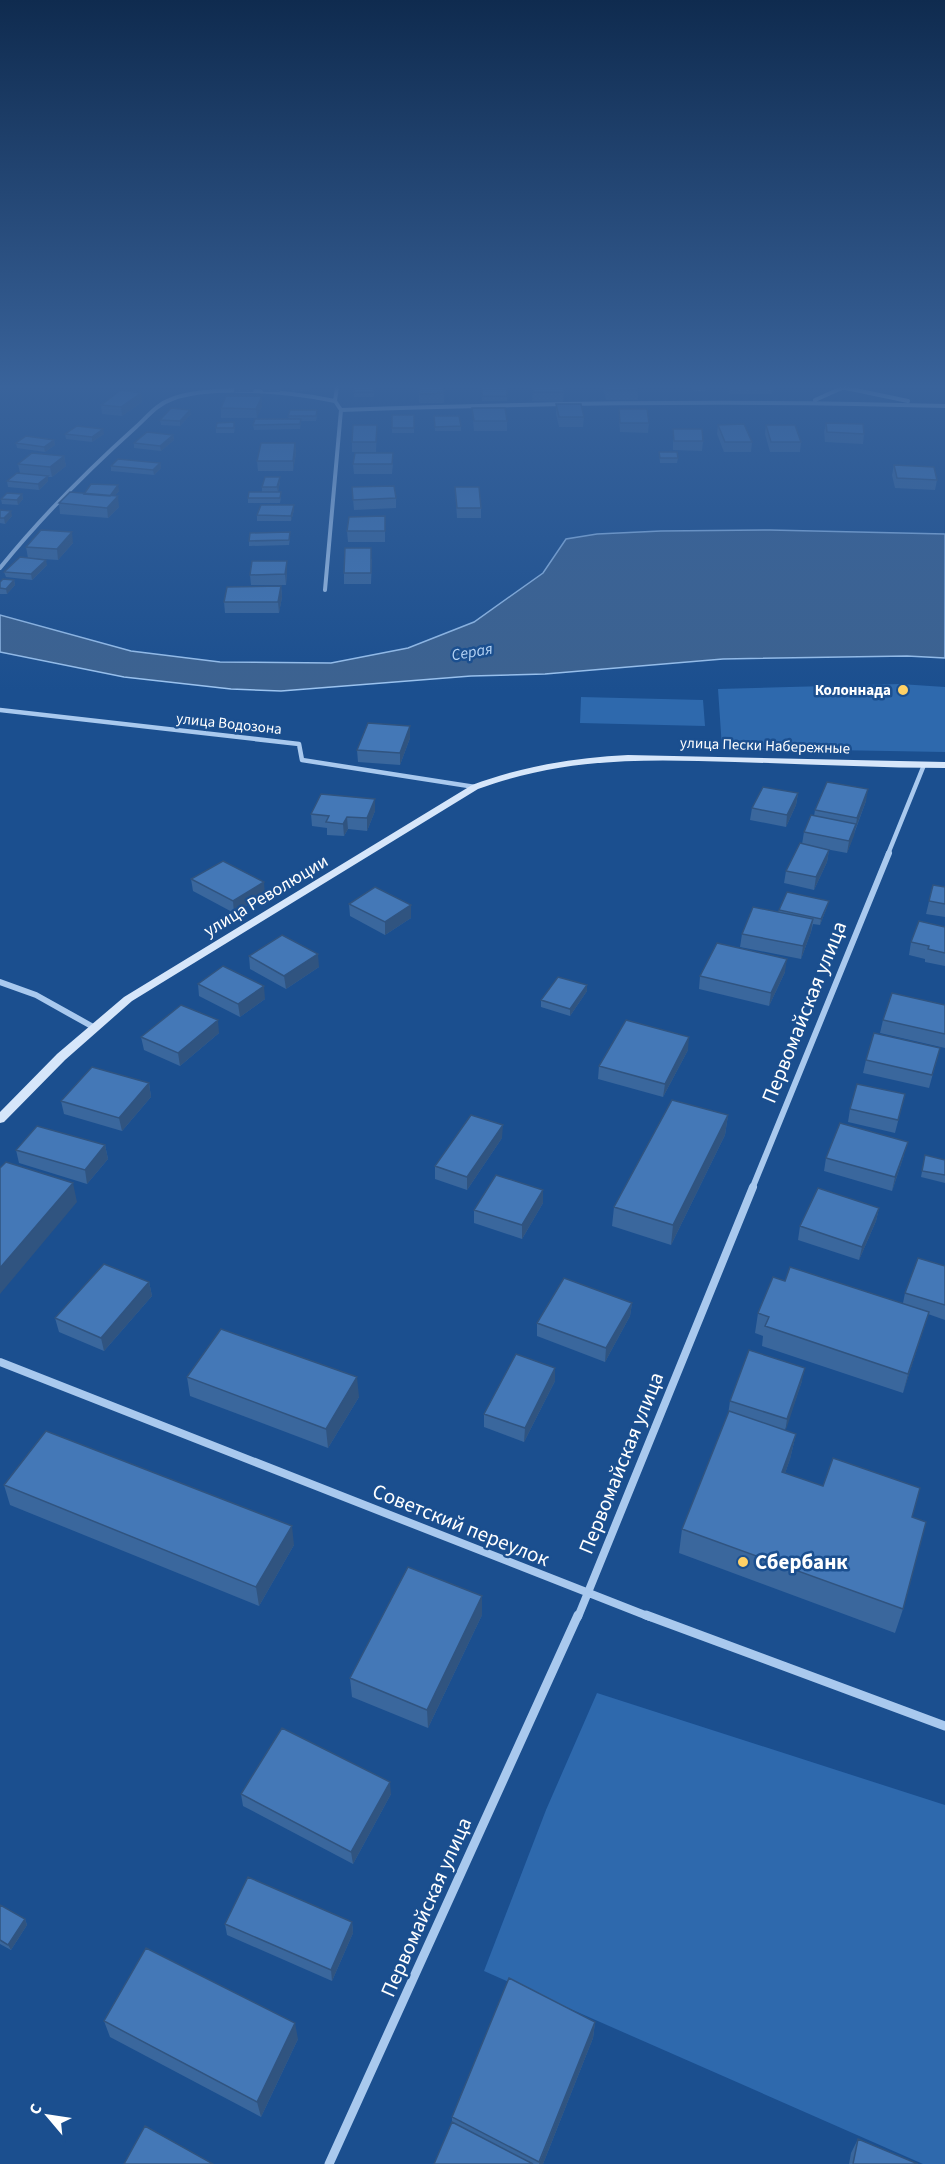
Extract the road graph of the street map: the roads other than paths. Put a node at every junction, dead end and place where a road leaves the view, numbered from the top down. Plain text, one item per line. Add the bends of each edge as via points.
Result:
1 (69, 488) edge
2 (334, 488) edge
3 (0, 568) edge
4 (325, 590) dead end
5 (0, 710) edge
6 (584, 759) joint
7 (924, 765) junction
8 (945, 765) edge
9 (475, 787) junction
10 (0, 982) edge
11 (95, 1028) junction
12 (0, 1119) edge
13 (0, 1362) edge
14 (588, 1594) junction
15 (945, 1726) edge
16 (329, 2164) edge

1 - 3 street via 39,518
2 - 4 street
5 - 9 street, улица Водозона via 299,744 302,760
6 - 7 main road, улица Пески Набережные via 642,757
6 - 9 main road, улица Революции via 498,777
7 - 8 main road, улица Пески Набережные
7 - 14 street, Первомайская улица
9 - 11 main road, улица Революции via 128,999
10 - 11 street via 36,995
11 - 12 main road, улица Революции
13 - 14 street, Советский переулок
14 - 15 street, Советский переулок
14 - 16 street, Первомайская улица

